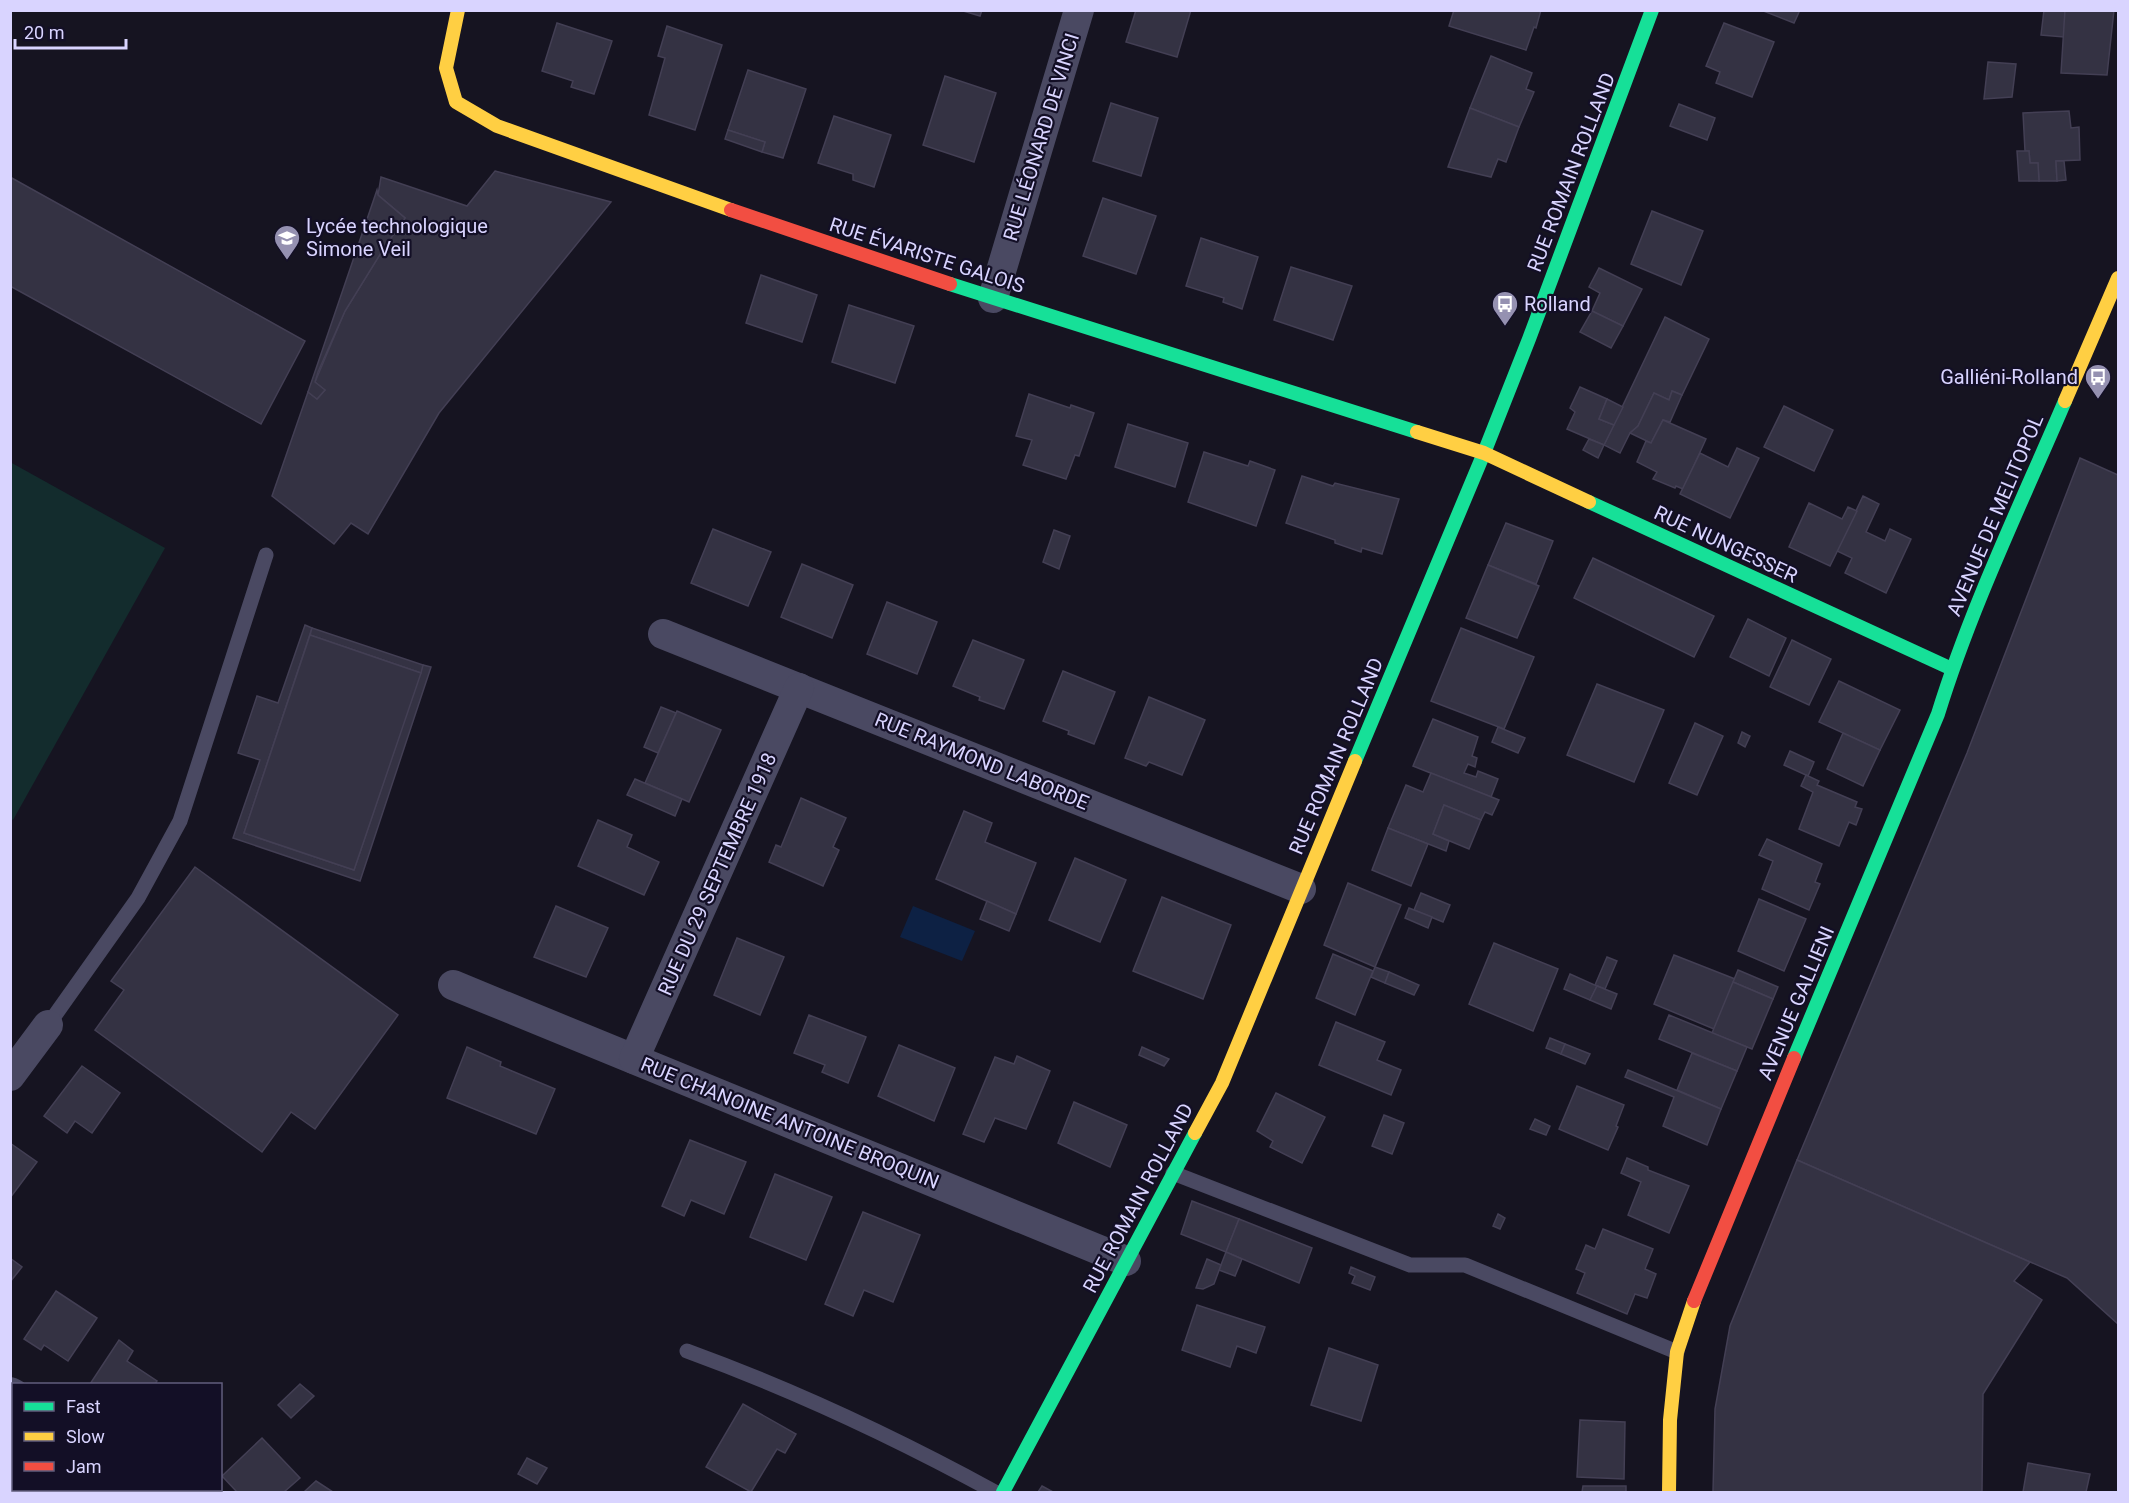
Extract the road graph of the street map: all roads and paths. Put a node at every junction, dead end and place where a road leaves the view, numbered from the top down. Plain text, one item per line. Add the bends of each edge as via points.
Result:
1 (458, 10) edge
2 (1079, 10) edge
3 (1652, 10) edge
4 (2118, 278) edge
5 (993, 298) junction
6 (1484, 453) junction
7 (266, 555) dead end
8 (663, 634) dead end
9 (1952, 669) junction
10 (799, 688) junction
11 (1301, 889) junction
12 (453, 985) dead end
13 (48, 1025) joint
14 (634, 1059) junction
15 (10, 1076) edge
16 (1173, 1173) junction
17 (1126, 1261) junction
18 (687, 1352) dead end
19 (1677, 1352) junction
20 (995, 1492) edge
21 (1003, 1492) edge
22 (1669, 1492) edge

1 - 5 street, RUE ÉVARISTE GALOIS via 446,68 456,102 496,126 697,199
2 - 5 street, RUE LÉONARD DE VINCI
3 - 6 street, RUE ROMAIN ROLLAND
4 - 9 street, AVENUE DE MELITOPOL
5 - 6 street, RUE ÉVARISTE GALOIS
6 - 9 street, RUE NUNGESSER
6 - 11 street, RUE ROMAIN ROLLAND
7 - 13 lane via 180,821 138,898
8 - 10 street, RUE RAYMOND LABORDE
9 - 19 street, AVENUE GALLIENI via 1938,714 1700,1283
10 - 11 street, RUE RAYMOND LABORDE
10 - 14 street, RUE DU 29 SEPTEMBRE 1918
11 - 16 street, RUE ROMAIN ROLLAND via 1222,1083
12 - 14 street, RUE CHANOINE ANTOINE BROQUIN
13 - 15 street
14 - 17 street, RUE CHANOINE ANTOINE BROQUIN
16 - 17 street, RUE ROMAIN ROLLAND
16 - 19 lane via 1410,1265 1465,1264
17 - 21 street, RUE ROMAIN ROLLAND
18 - 20 lane via 808,1400
19 - 22 street, AVENUE GALLIENI via 1670,1420

